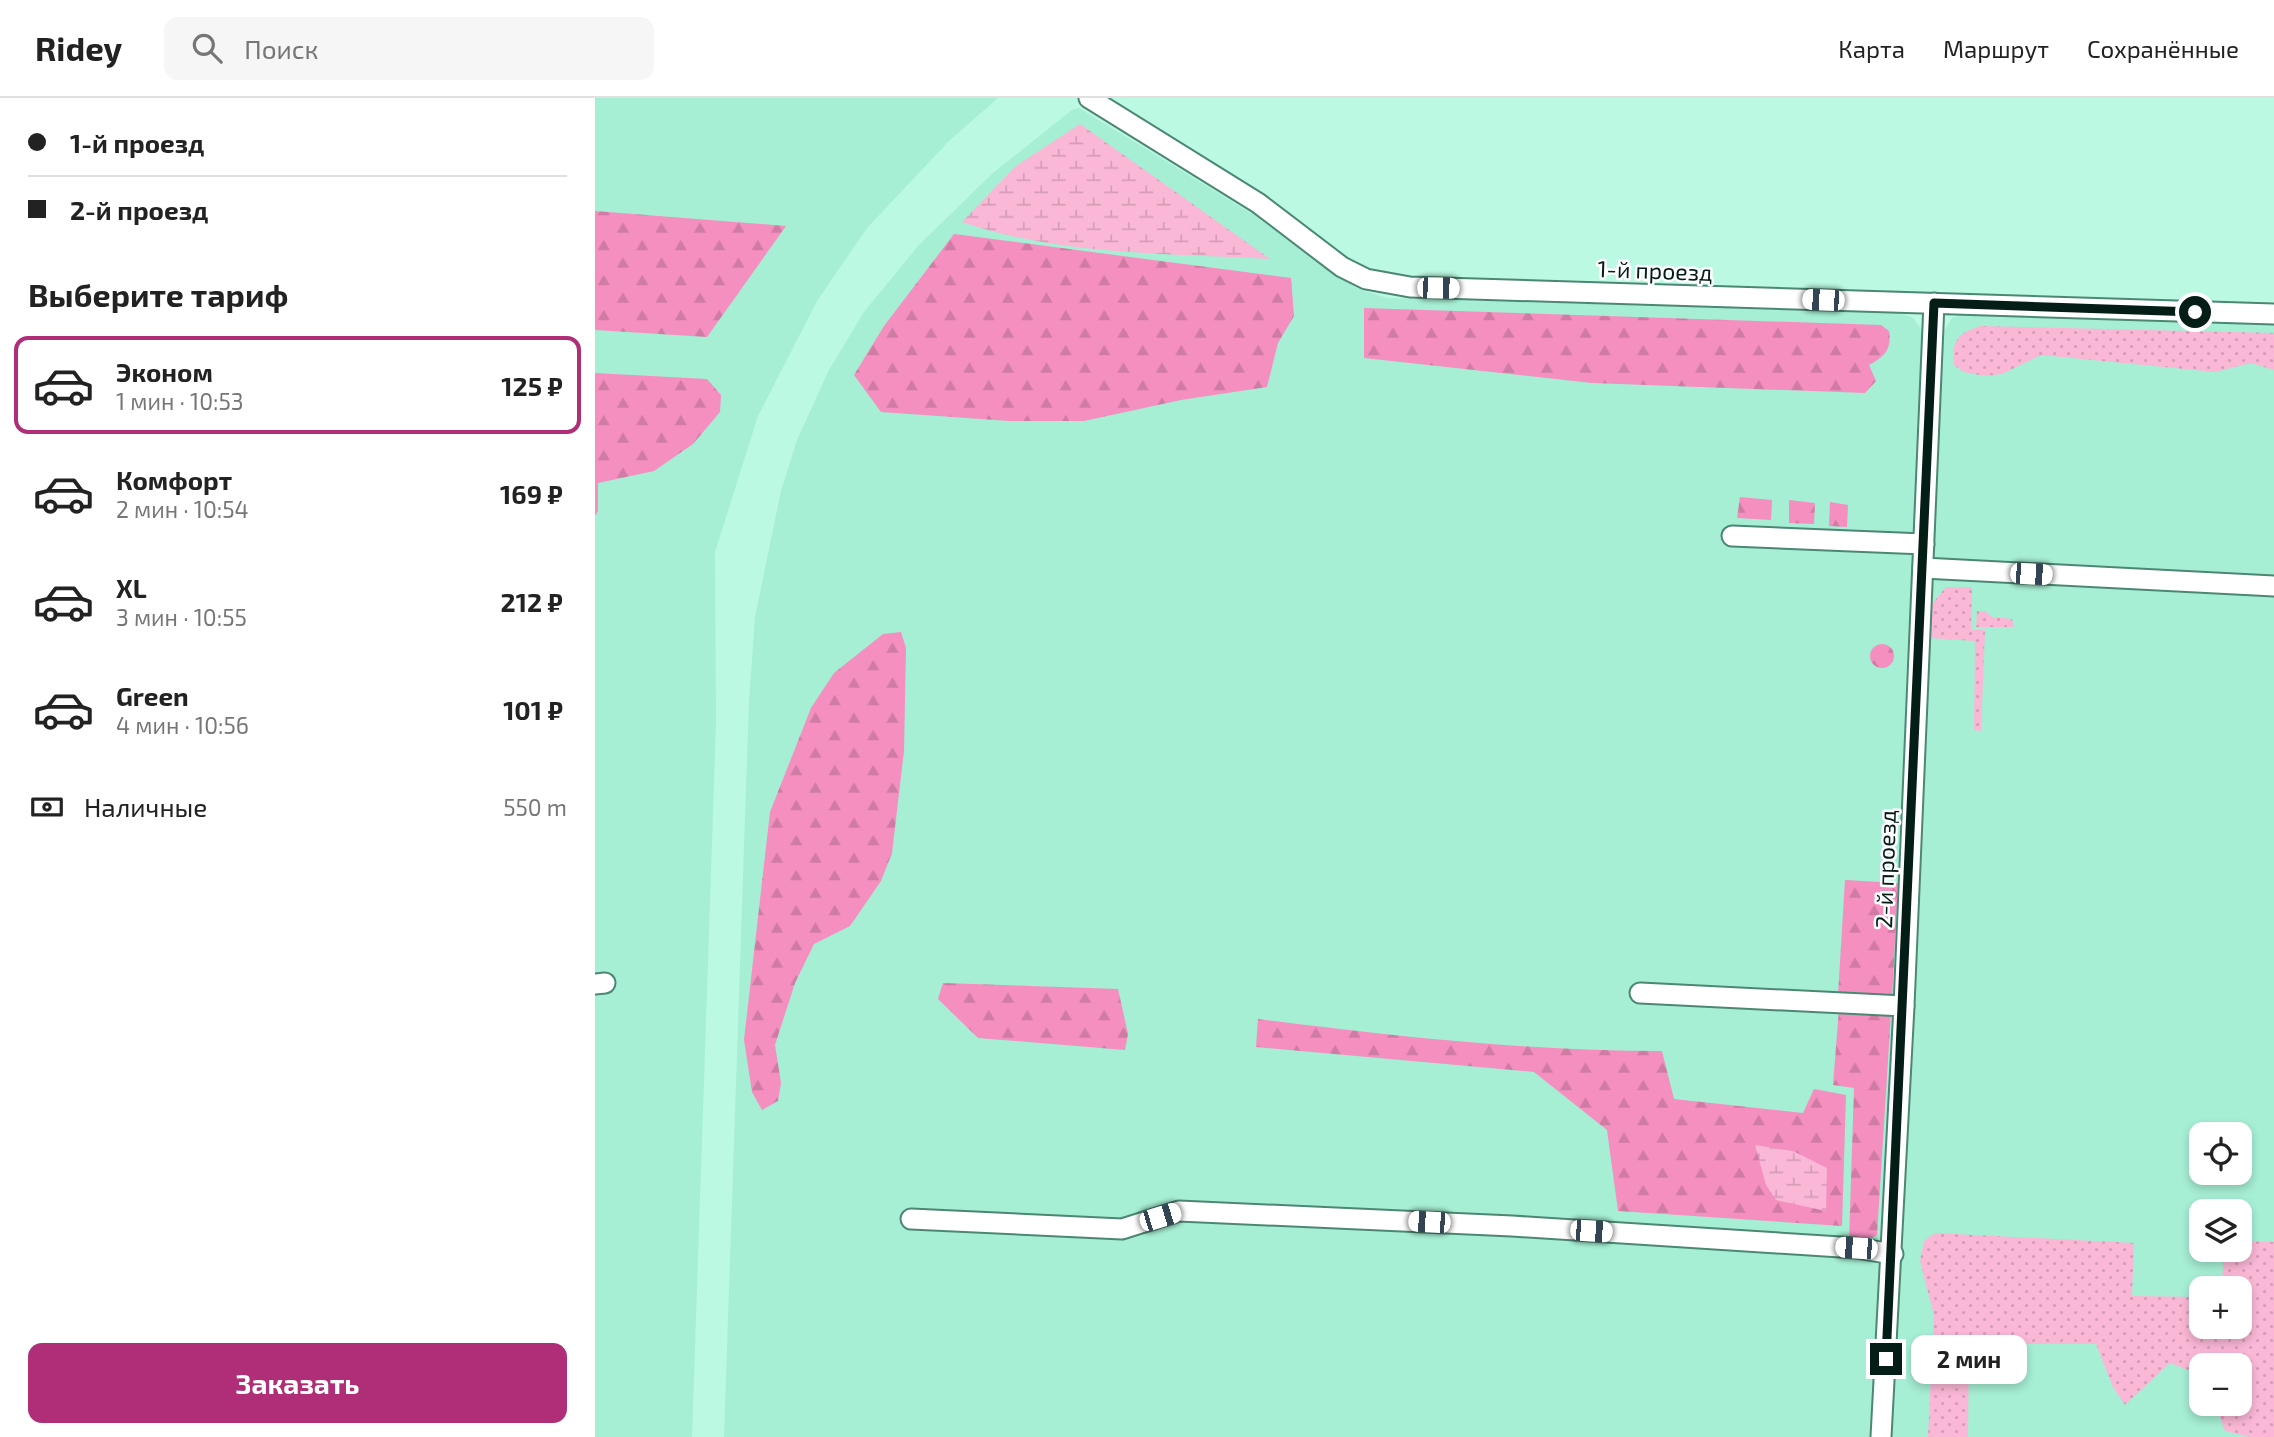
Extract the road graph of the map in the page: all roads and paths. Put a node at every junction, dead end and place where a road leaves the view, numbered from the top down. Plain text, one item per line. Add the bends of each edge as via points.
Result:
1 (1089, 98) edge
2 (1934, 303) junction
3 (2274, 314) edge
4 (1732, 536) dead end
5 (1924, 544) junction
6 (1923, 568) junction
7 (2274, 586) edge
8 (1640, 993) dead end
9 (1904, 1006) junction
10 (911, 1219) dead end
11 (1893, 1254) junction
12 (1881, 1437) edge

1 - 2 street, 1-й проезд via 1258,203 1342,267 1366,279 1410,287
2 - 3 street, 1-й проезд
2 - 5 street, 2-й проезд
4 - 5 street
5 - 6 street, 2-й проезд
6 - 7 street
6 - 9 street, 2-й проезд
8 - 9 street
9 - 11 street, 2-й проезд
10 - 11 street via 1122,1228 1179,1211 1512,1226
11 - 12 street, 2-й проезд

